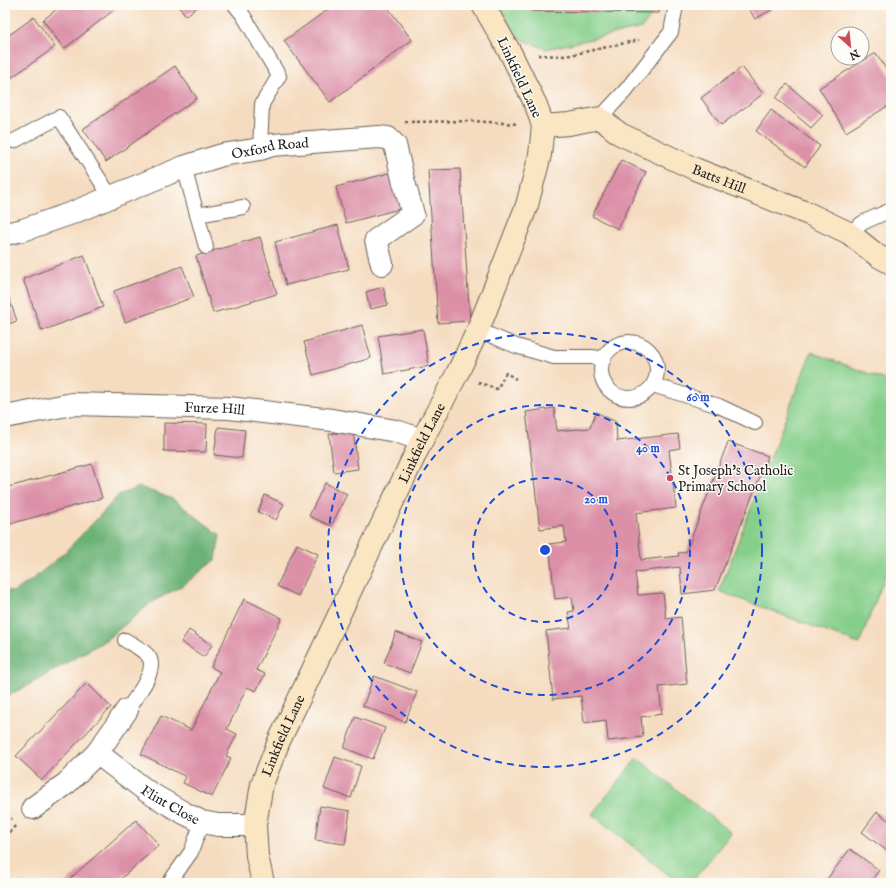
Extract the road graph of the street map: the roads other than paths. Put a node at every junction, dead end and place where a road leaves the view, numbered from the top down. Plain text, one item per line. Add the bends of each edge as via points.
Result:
1 (235, 5) edge
2 (483, 5) edge
3 (676, 5) edge
4 (600, 118) junction
5 (542, 126) junction
6 (14, 141) dead end
7 (260, 149) junction
8 (184, 167) junction
9 (111, 197) junction
10 (243, 207) dead end
11 (891, 210) edge
12 (197, 215) junction
13 (849, 233) junction
14 (5, 234) edge
15 (206, 246) dead end
16 (891, 263) edge
17 (382, 264) dead end
18 (478, 330) junction
19 (604, 359) junction
20 (653, 385) junction
21 (5, 417) edge
22 (755, 423) dead end
23 (422, 440) junction
24 (125, 640) dead end
25 (127, 710) joint
26 (97, 753) junction
27 (33, 808) dead end
28 (202, 822) junction
29 (255, 825) junction
30 (169, 883) edge
31 (263, 883) edge

1 - 7 lane via 278,76 262,104
2 - 5 street, Linkfield Lane via 536,105
3 - 4 lane via 671,32 626,90
4 - 5 street
4 - 13 street, Batts Hill via 620,134 695,169 809,214
5 - 18 street, Linkfield Lane via 540,155 527,206
6 - 9 lane via 59,117
7 - 8 street, Oxford Road via 222,154
7 - 17 street, Oxford Road via 272,145 388,138 395,145 413,214 376,240
8 - 9 street, Oxford Road
8 - 12 lane
9 - 14 street, Oxford Road via 72,213
10 - 12 lane
11 - 13 lane via 864,222
12 - 15 lane
13 - 16 street, Batts Hill
18 - 19 lane via 516,346 554,357
18 - 23 street, Linkfield Lane
19 - 20 lane via 602,377 606,386 620,397 639,397
19 - 20 lane via 609,351 620,344 634,342 642,345 655,358 657,376
20 - 22 lane via 719,406
21 - 23 street, Furze Hill via 72,404 229,408 332,420 396,432
23 - 29 street, Linkfield Lane via 279,741 262,784
24 - 25 lane via 149,657 151,665 140,692
25 - 26 street
26 - 27 street via 67,783
26 - 28 street, Flint Close via 148,792
28 - 29 street, Flint Close via 218,825
28 - 30 lane via 191,852
29 - 31 street, Linkfield Lane via 257,856

